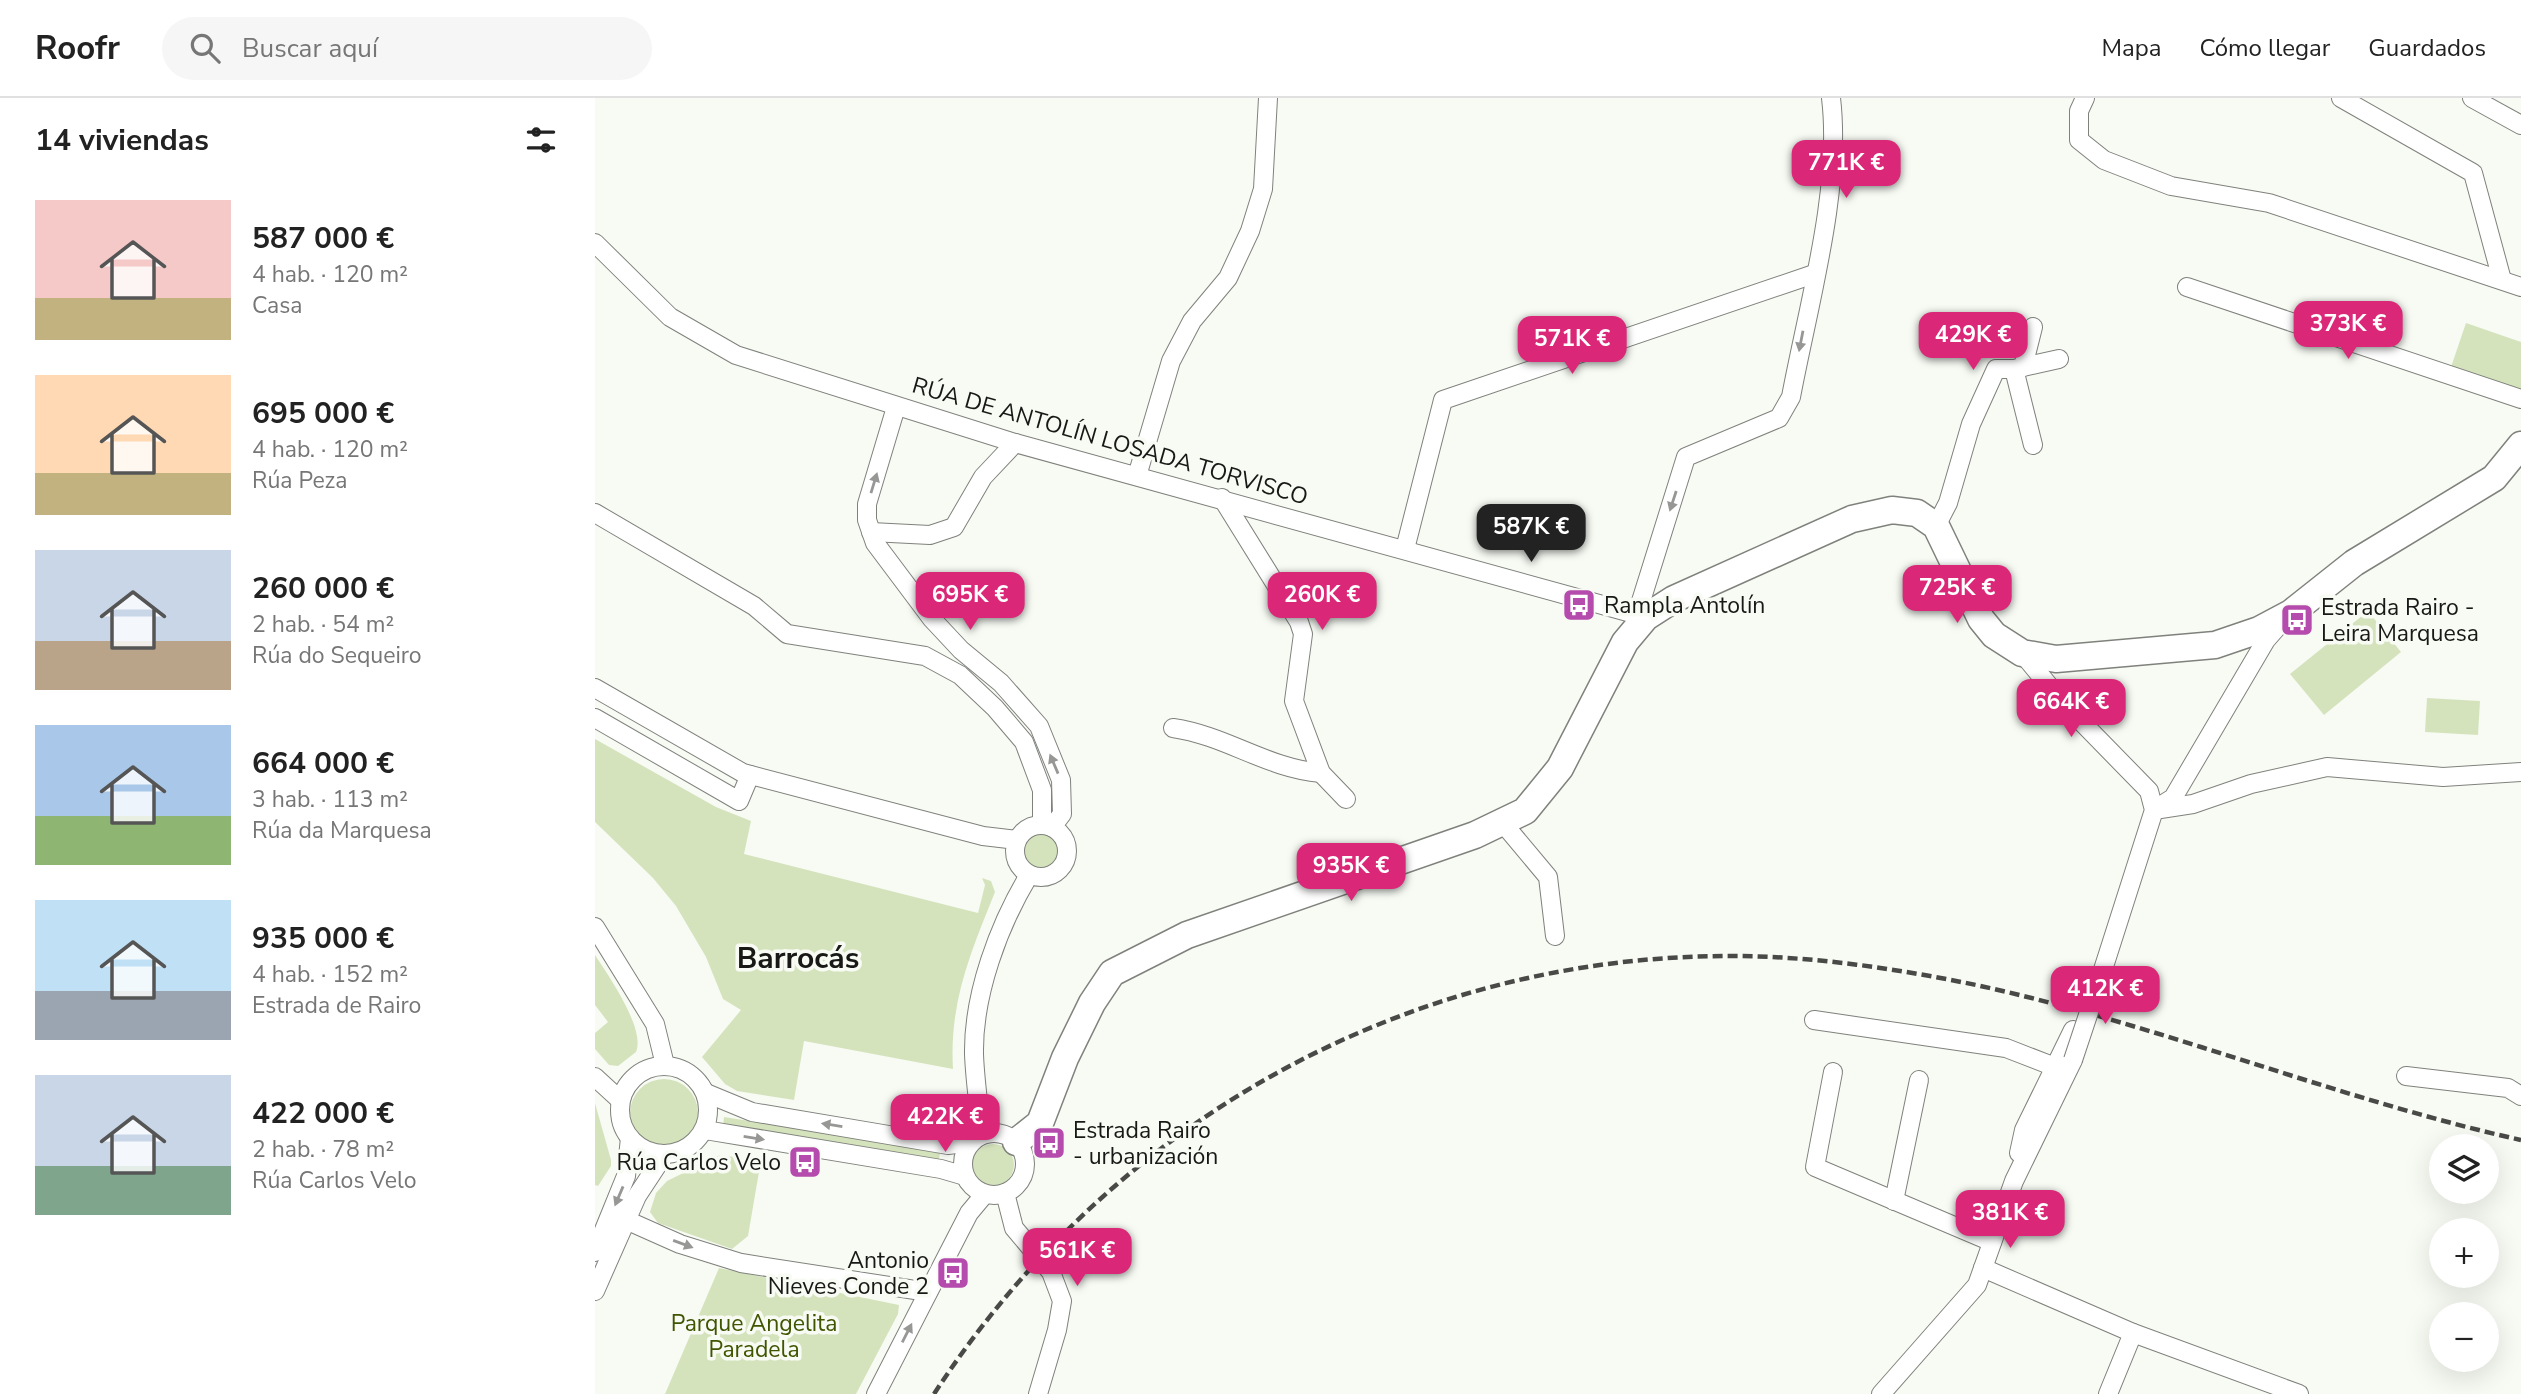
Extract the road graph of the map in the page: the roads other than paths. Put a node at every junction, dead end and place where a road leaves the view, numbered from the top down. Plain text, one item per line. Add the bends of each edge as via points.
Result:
1 (1268, 98) edge
2 (1831, 98) edge
3 (2085, 98) edge
4 (2341, 98) edge
5 (2472, 98) edge
6 (2521, 125) edge
7 (595, 243) edge
8 (1814, 274) junction
9 (2502, 280) junction
10 (2187, 287) dead end
11 (2521, 287) edge
12 (2033, 327) dead end
13 (2059, 359) dead end
14 (2018, 368) junction
15 (2521, 399) edge
16 (896, 407) junction
17 (1015, 443) junction
18 (2033, 444) dead end
19 (2521, 445) edge
20 (1137, 476) junction
21 (1222, 498) junction
22 (595, 513) edge
23 (1936, 526) junction
24 (871, 532) junction
25 (1405, 549) junction
26 (2291, 613) junction
27 (1641, 615) junction
28 (2022, 653) junction
29 (595, 688) edge
30 (595, 718) edge
31 (1173, 728) dead end
32 (2521, 772) edge
33 (1321, 773) junction
34 (750, 775) junction
35 (1346, 799) dead end
36 (2154, 810) junction
37 (1502, 822) junction
38 (1047, 826) junction
39 (1017, 839) junction
40 (1029, 874) junction
41 (595, 927) edge
42 (1555, 936) dead end
43 (1814, 1020) dead end
44 (2073, 1030) dead end
45 (665, 1065) junction
46 (2055, 1067) junction
47 (1833, 1072) dead end
48 (2406, 1076) dead end
49 (595, 1077) edge
50 (1919, 1080) dead end
51 (706, 1093) junction
52 (2521, 1096) edge
53 (620, 1100) junction
54 (705, 1130) junction
55 (629, 1138) junction
56 (977, 1138) junction
57 (1016, 1142) junction
58 (664, 1155) junction
59 (965, 1176) junction
60 (2014, 1181) junction
61 (1005, 1193) junction
62 (984, 1195) junction
63 (1894, 1201) junction
64 (626, 1220) junction
65 (1992, 1242) junction
66 (595, 1252) edge
67 (1983, 1268) junction
68 (595, 1291) edge
69 (928, 1292) junction
70 (2133, 1333) junction
71 (876, 1394) edge
72 (1038, 1394) edge
73 (1881, 1394) edge
74 (2108, 1394) edge
75 (2299, 1394) edge

1 - 20 street via 1263,189 1250,232 1228,278 1192,321 1171,361
2 - 8 street via 1832,159
3 - 9 street via 2079,140 2104,160 2171,186 2269,203
4 - 9 street via 2473,173
5 - 6 street
7 - 16 street, RÚA DE ANTOLÍN LOSADA TORVISCO via 670,317 736,355
8 - 25 street via 1443,400
8 -> 27 street via 1791,397 1779,418 1686,457
9 - 11 street
10 - 15 street
12 - 14 street
13 - 14 street
14 - 18 street
14 - 23 street via 1996,369 1971,424 1948,503
16 - 17 street, RÚA DE ANTOLÍN LOSADA TORVISCO
24 -> 16 street via 867,504
17 - 20 street, RÚA DE ANTOLÍN LOSADA TORVISCO
17 - 24 street via 983,477 954,527 930,535
19 - 26 street via 2494,478 2354,563
20 - 21 street, RÚA DE ANTOLÍN LOSADA TORVISCO
21 - 25 street, RÚA DE ANTOLÍN LOSADA TORVISCO
21 - 33 street via 1299,622 1303,634 1294,701
22 - 38 street via 754,606 787,635 925,656 960,676 1024,742 1042,790
23 - 27 street via 1917,513 1892,510 1852,519
23 - 28 street via 1981,619 1994,635
38 -> 24 street via 1062,814 1061,780 1039,726 1001,683 932,619
25 - 27 street, RÚA DE ANTOLÍN LOSADA TORVISCO
26 - 28 street via 2215,645 2056,659
26 - 36 street via 2266,640 2173,798
27 - 37 street via 1560,768 1525,811
28 - 36 street via 2065,705 2149,791
29 - 34 street
30 - 34 street via 739,801
31 - 33 street via 1197,732 1290,770
32 - 36 street via 2443,777 2327,767 2251,784 2193,804
33 - 35 street
34 - 39 street via 983,836
36 - 60 street, bridge via 2073,1060
37 - 42 street via 1548,877
37 - 57 street via 1187,935 1112,972 1065,1058 1039,1123
38 - 39 street via 1032,826
38 - 40 street via 1065,842 1064,862 1049,875
39 - 40 street via 1016,860
40 - 56 street via 1009,907 982,994 974,1051
41 - 45 street via 655,1024
43 - 46 street via 2006,1048
44 - 46 street
45 - 51 street via 682,1069
45 - 53 street via 633,1078
46 - 60 street via 2024,1130
47 - 63 street via 1815,1167
48 - 52 street via 2508,1088
49 - 53 street
50 - 63 street
51 - 54 street
56 -> 51 street via 948,1144 752,1112
53 - 55 street
54 - 58 street via 681,1152
54 -> 59 street
55 - 58 street via 646,1151
55 -> 66 street via 626,1176
56 - 57 street via 1006,1135
56 - 59 street via 965,1152
57 - 61 street via 1025,1164 1015,1186
58 - 64 street
59 - 62 street
60 - 65 street
61 - 62 street
61 - 72 street via 1014,1228 1051,1272 1062,1301
62 - 69 street via 969,1213
63 - 65 street
64 - 68 street
64 -> 69 street via 680,1244 741,1263
65 - 67 street
67 - 70 street
67 - 73 street via 1977,1285
71 -> 69 street
70 - 74 street
70 - 75 street

